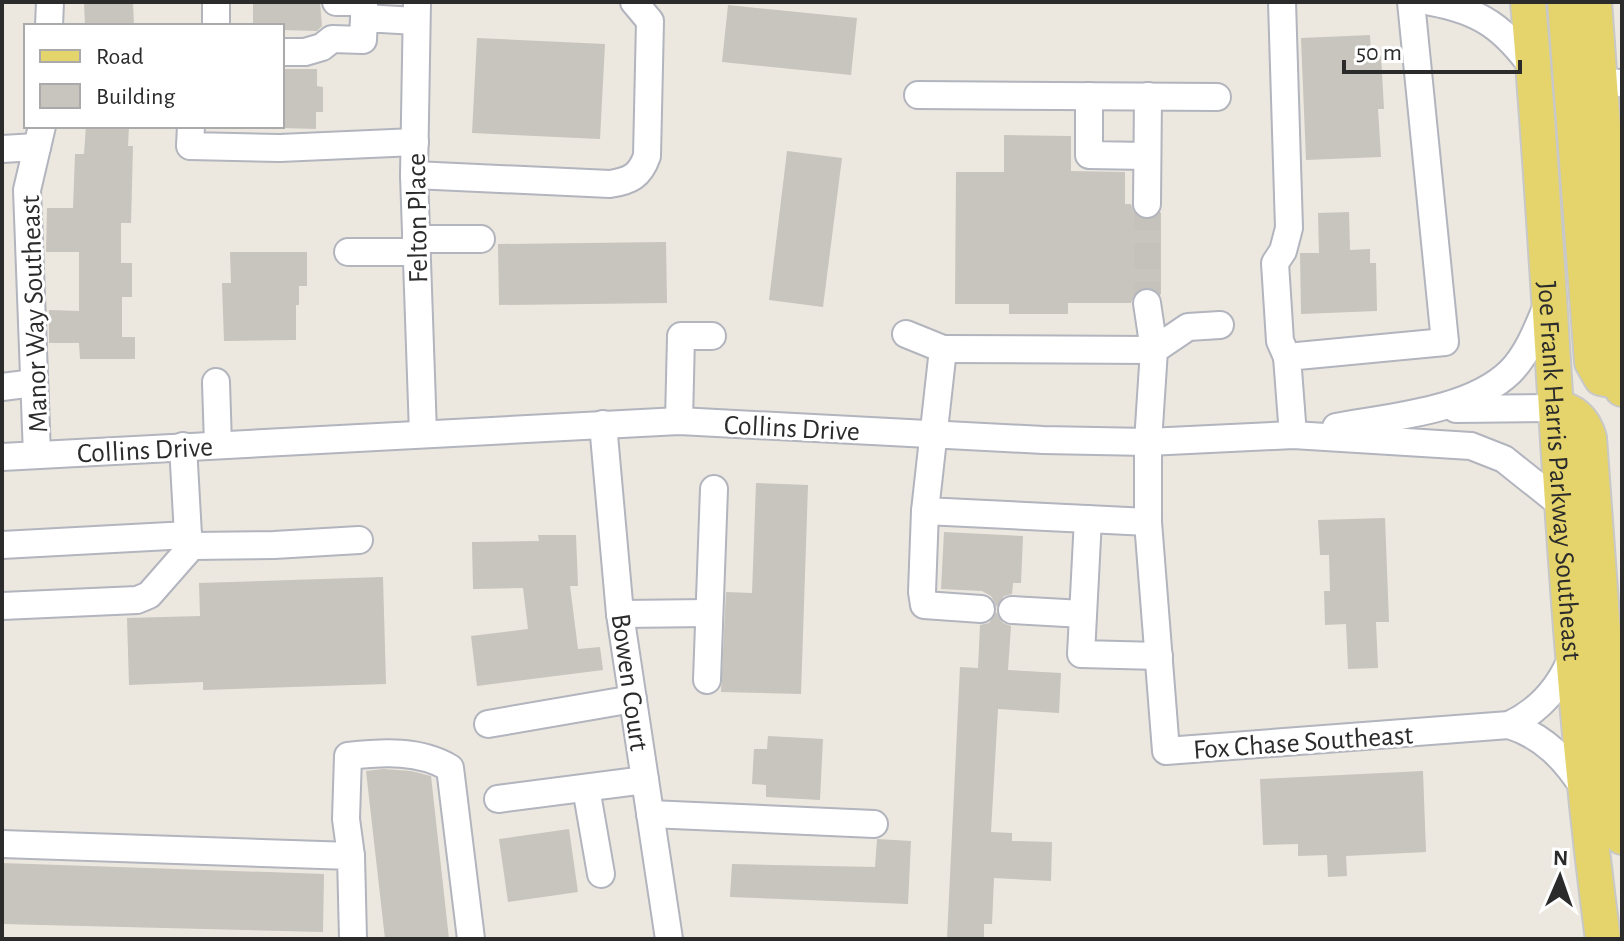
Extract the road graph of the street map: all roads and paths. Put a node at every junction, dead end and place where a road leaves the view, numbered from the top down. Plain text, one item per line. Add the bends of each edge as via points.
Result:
1 (50, 2) edge
2 (216, 2) edge
3 (336, 2) edge
4 (634, 2) edge
5 (1282, 2) edge
6 (1411, 2) edge
7 (1431, 2) edge
8 (1528, 2) edge
9 (1565, 2) edge
10 (1594, 2) edge
11 (417, 12) edge
12 (364, 18) junction
13 (49, 24) edge
14 (216, 24) edge
15 (332, 39) junction
16 (284, 52) edge
17 (1534, 70) junction
18 (1612, 82) edge
19 (918, 95) dead end
20 (1089, 96) junction
21 (1148, 96) junction
22 (1217, 97) dead end
23 (191, 128) edge
24 (40, 136) edge
25 (415, 142) junction
26 (2, 149) edge
27 (1147, 156) junction
28 (414, 175) junction
29 (1615, 185) edge
30 (1147, 204) tunnel mouth
31 (481, 239) dead end
32 (416, 245) junction
33 (348, 252) dead end
34 (1549, 298) junction
35 (1147, 303) tunnel mouth
36 (1220, 325) dead end
37 (906, 334) dead end
38 (712, 336) dead end
39 (943, 349) junction
40 (1154, 350) junction
41 (1287, 357) junction
42 (216, 382) dead end
43 (1622, 382) edge
44 (34, 383) junction
45 (2, 387) edge
46 (1622, 389) edge
47 (1557, 408) junction
48 (1429, 409) junction
49 (679, 421) junction
50 (603, 424) junction
51 (423, 433) junction
52 (934, 434) junction
53 (1293, 435) junction
54 (1148, 442) junction
55 (218, 445) junction
56 (183, 446) junction
57 (37, 455) junction
58 (2, 457) edge
59 (714, 489) dead end
60 (1563, 506) junction
61 (925, 511) junction
62 (1088, 519) junction
63 (1148, 522) junction
64 (190, 540) junction
65 (359, 540) dead end
66 (2, 545) edge
67 (2, 606) edge
68 (981, 609) dead end
69 (1012, 610) dead end
70 (709, 613) junction
71 (620, 614) junction
72 (1083, 614) junction
73 (1573, 654) junction
74 (1159, 656) junction
75 (707, 680) dead end
76 (633, 699) junction
77 (488, 724) dead end
78 (1509, 725) junction
79 (645, 780) junction
80 (586, 788) junction
81 (1585, 790) junction
82 (498, 799) dead end
83 (650, 814) junction
84 (874, 824) dead end
85 (1622, 837) edge
86 (2, 844) edge
87 (351, 856) junction
88 (601, 874) dead end
89 (353, 939) edge
90 (471, 939) edge
91 (669, 939) edge
92 (1603, 939) edge

1 - 13 street
2 - 14 street
3 - 12 street via 364,2
3 - 15 street
4 - 28 street via 650,21 647,156 641,171 610,184
5 - 41 street via 1289,228 1275,263 1280,341
6 - 41 street via 1445,342
7 - 17 street via 1467,10 1495,25
8 - 17 main road, Joe Frank Harris Parkway Southeast
9 - 43 main road via 1592,362 1601,378
10 - 18 main road
11 - 12 street
11 - 25 street, Felton Place
12 - 15 street via 363,40
15 - 16 street via 305,52
17 - 34 main road, Joe Frank Harris Parkway Southeast
18 - 29 main road
19 - 20 street
20 - 21 street
20 - 27 street via 1089,155
21 - 22 street
21 - 27 street
23 - 25 street via 190,146
24 - 26 street
24 - 44 street, Manor Way Southeast via 27,190
25 - 28 street, Felton Place
27 - 30 street
28 - 32 street, Felton Place
29 - 43 main road
31 - 32 street
32 - 33 street
32 - 51 street, Felton Place
34 - 47 main road, Joe Frank Harris Parkway Southeast
34 - 48 street via 1511,371 1477,395
35 - 40 street, Fox Chase Southeast
36 - 40 street via 1188,327
37 - 39 street
38 - 49 street via 681,336
39 - 40 street
39 - 52 street
40 - 54 street, Fox Chase Southeast
41 - 53 street
42 - 55 street
43 - 46 main road
44 - 45 street
44 - 57 street, Manor Way Southeast
47 - 48 street
47 - 60 main road, Joe Frank Harris Parkway Southeast
47 - 85 main road via 1573,413 1589,438
48 - 53 street
49 - 50 street, Collins Drive
49 - 52 street, Collins Drive
50 - 51 street, Collins Drive
50 - 71 street, Bowen Court
51 - 55 street, Collins Drive
52 - 54 street, Collins Drive
52 - 61 street
53 - 54 street, Collins Drive
53 - 60 street, Collins Drive via 1471,446 1504,459
54 - 63 street, Fox Chase Southeast
55 - 56 street, Collins Drive
56 - 57 street, Collins Drive
56 - 64 street
57 - 58 street, Collins Drive
59 - 70 street
60 - 73 main road, Joe Frank Harris Parkway Southeast
61 - 62 street
61 - 68 street via 924,605
62 - 63 street
62 - 72 street
63 - 74 street, Fox Chase Southeast
64 - 65 street via 274,545
64 - 66 street
64 - 67 street via 149,595 137,600
69 - 72 street
70 - 71 street
70 - 75 street
71 - 76 street, Bowen Court
72 - 74 street via 1081,654
73 - 78 street via 1545,699
73 - 81 main road, Joe Frank Harris Parkway Southeast
74 - 78 street, Fox Chase Southeast via 1166,751
76 - 77 street
76 - 79 street, Bowen Court
78 - 81 street via 1561,757
79 - 80 street
79 - 83 street, Bowen Court
80 - 82 street
80 - 88 street
81 - 92 main road, Joe Frank Harris Parkway Southeast
83 - 84 street
83 - 91 street, Bowen Court
86 - 87 street
87 - 89 street
87 - 90 street via 348,756 431,757 450,768

